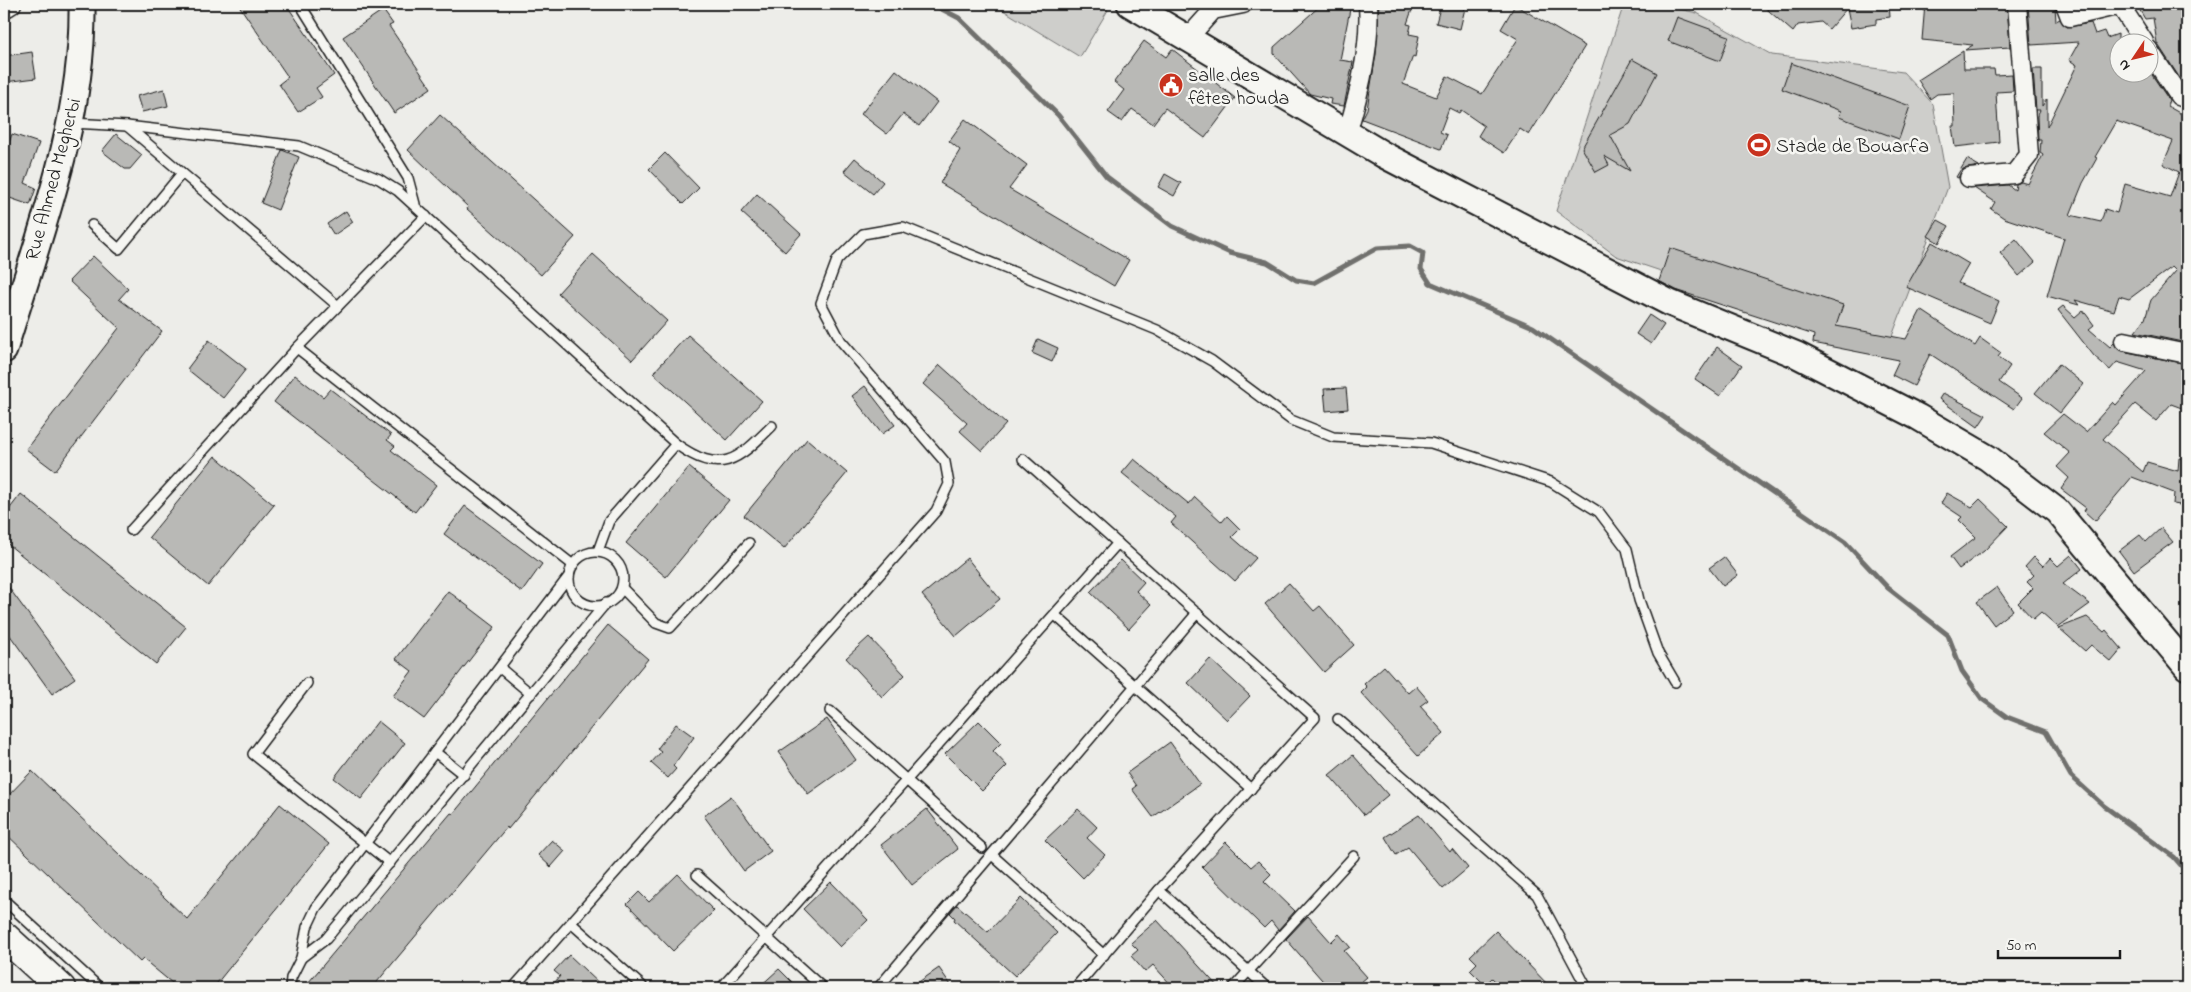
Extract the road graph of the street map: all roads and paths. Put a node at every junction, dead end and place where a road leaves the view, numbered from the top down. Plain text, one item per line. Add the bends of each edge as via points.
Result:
1 (12, 4) edge
2 (82, 4) edge
3 (300, 4) edge
4 (1130, 4) edge
5 (1244, 4) edge
6 (1368, 4) edge
7 (2017, 4) edge
8 (2065, 4) edge
9 (4, 9) edge
10 (2138, 32) edge
11 (1188, 38) junction
12 (2158, 65) edge
13 (2187, 99) edge
14 (69, 122) junction
15 (127, 126) junction
16 (1348, 133) junction
17 (182, 173) junction
18 (1969, 178) dead end
19 (415, 204) junction
20 (426, 216) junction
21 (92, 225) dead end
22 (338, 306) junction
23 (2124, 340) dead end
24 (297, 348) junction
25 (4, 350) edge
26 (2187, 354) edge
27 (772, 426) dead end
28 (676, 444) junction
29 (1022, 459) dead end
30 (130, 530) dead end
31 (748, 543) dead end
32 (1118, 543) junction
33 (598, 551) junction
34 (573, 565) junction
35 (569, 576) junction
36 (623, 589) junction
37 (606, 603) junction
38 (1197, 613) junction
39 (1055, 615) junction
40 (2187, 667) edge
41 (500, 668) junction
42 (1674, 682) dead end
43 (307, 683) dead end
44 (1134, 685) junction
45 (531, 694) junction
46 (830, 711) dead end
47 (1338, 719) dead end
48 (435, 752) junction
49 (464, 775) junction
50 (908, 780) junction
51 (1251, 789) junction
52 (366, 843) junction
53 (982, 848) dead end
54 (992, 855) junction
55 (1354, 856) dead end
56 (390, 863) junction
57 (697, 875) dead end
58 (1160, 890) junction
59 (4, 900) edge
60 (571, 923) junction
61 (4, 936) edge
62 (765, 936) junction
63 (4, 950) edge
64 (1104, 955) junction
65 (301, 958) junction
66 (1248, 971) junction
67 (1081, 986) edge
68 (46, 988) edge
69 (61, 988) edge
70 (100, 988) edge
71 (290, 988) edge
72 (513, 988) edge
73 (640, 988) edge
74 (721, 988) edge
75 (823, 988) edge
76 (878, 988) edge
77 (1233, 988) edge
78 (1267, 988) edge
79 (1587, 988) edge

1 - 9 street
2 - 14 street, Rue Ahmed Megherbi via 79,68
3 - 19 lane via 408,178
4 - 11 street
5 - 11 street via 1213,10
6 - 16 street via 1362,67
7 - 18 street via 2029,155 2014,174
8 - 10 street via 2070,17 2120,5
11 - 16 street
12 - 13 street via 2178,96
14 - 15 lane
14 - 25 street, Rue Ahmed Megherbi
15 - 17 lane
15 - 19 lane via 299,146 379,179
16 - 40 street via 1393,160 1670,303 1797,355 1918,417 1988,458 2056,511
17 - 21 lane via 119,249
17 - 22 lane
19 - 20 lane
20 - 22 lane
20 - 28 lane
22 - 24 lane
23 - 26 street
24 - 30 lane
24 - 34 lane
27 - 28 lane via 739,457 725,463 693,456
28 - 33 lane via 609,521
29 - 32 lane
31 - 36 lane via 670,628 656,623
32 - 38 lane
32 - 39 lane
33 - 34 lane via 582,555
33 - 36 lane via 614,558 619,565 624,577
34 - 35 lane
35 - 37 lane via 570,586 580,600 596,606
35 - 41 lane
36 - 37 lane
37 - 45 lane
38 - 44 lane
38 - 51 lane via 1315,718
39 - 44 lane
39 - 50 lane
41 - 45 lane
41 - 48 lane
42 - 60 lane via 1658,653 1639,600 1627,549 1599,512 1551,482 1431,443 1332,437 1291,420 1212,360 1157,330 903,227 863,234 837,260 821,303 841,342 945,462 949,484 936,511
43 - 52 lane via 253,754
44 - 51 lane
44 - 54 lane
45 - 49 lane
46 - 50 lane
47 - 79 lane via 1537,895
48 - 49 lane
48 - 52 lane
49 - 56 lane
50 - 53 lane
50 - 62 lane
51 - 58 lane
52 - 56 lane
52 - 65 lane via 316,908 306,927
54 - 64 lane
54 - 76 lane
55 - 66 lane
56 - 65 lane via 326,939
57 - 62 lane
58 - 64 lane
58 - 66 lane
59 - 70 lane
60 - 72 lane
60 - 73 lane via 642,986
61 - 69 main road
62 - 74 lane
62 - 75 lane
63 - 68 main road
64 - 67 lane
65 - 71 lane via 291,978
66 - 77 lane
66 - 78 lane

